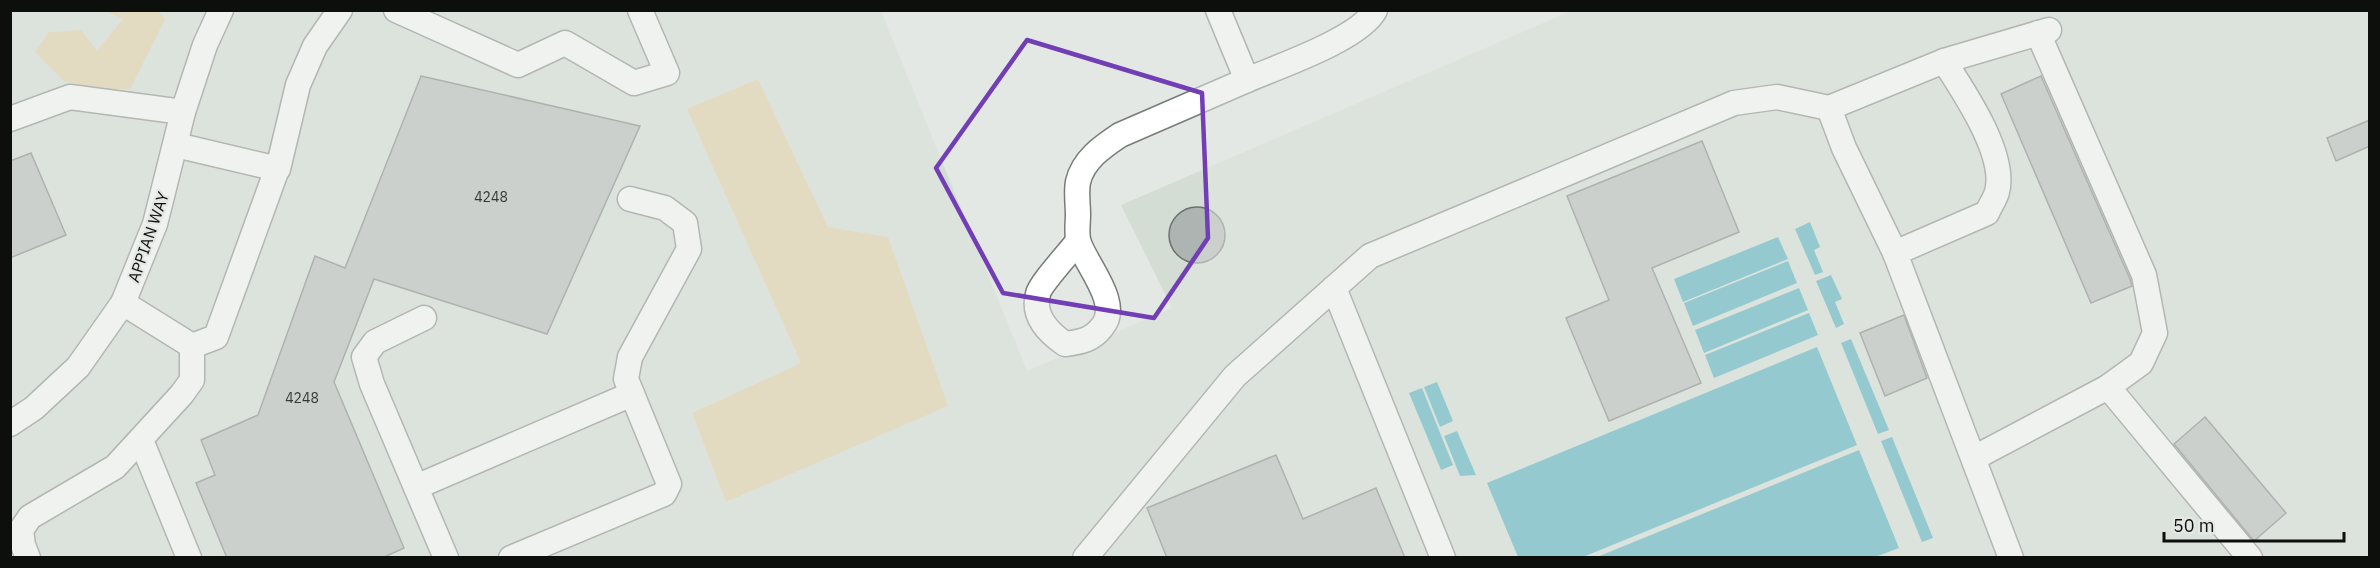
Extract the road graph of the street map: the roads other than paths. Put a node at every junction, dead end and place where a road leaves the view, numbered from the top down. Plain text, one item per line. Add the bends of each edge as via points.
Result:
1 (221, 10) edge
2 (340, 10) edge
3 (396, 10) edge
4 (640, 10) edge
5 (1218, 10) edge
6 (1375, 10) edge
7 (1944, 61) junction
8 (1246, 81) junction
9 (1829, 108) junction
10 (183, 112) junction
11 (10, 119) edge
12 (176, 145) junction
13 (277, 168) junction
14 (630, 199) dead end
15 (1078, 241) dead end
16 (1895, 253) junction
17 (1334, 288) junction
18 (123, 303) junction
19 (424, 318) dead end
20 (192, 346) junction
21 (2108, 387) junction
22 (632, 394) junction
23 (13, 417) edge
24 (141, 440) junction
25 (1974, 458) junction
26 (416, 487) junction
27 (28, 558) edge
28 (189, 558) edge
29 (446, 558) edge
30 (510, 558) edge
31 (1085, 558) edge
32 (1443, 558) edge
33 (2011, 558) edge
34 (2250, 558) edge

1 - 10 street, APPIAN WAY
2 - 13 street via 315,46 298,85
3 - 4 street via 518,65 565,43 634,83 667,73
5 - 8 street
6 - 8 street via 1340,40
7 - 9 street
7 - 16 street via 1978,115 1996,162 1997,191 1987,213
7 - 21 street via 2043,32 2144,275 2155,333 2141,363
8 - 15 street via 1120,135 1102,147 1087,162 1078,183
9 - 16 street
9 - 17 street via 1777,97 1734,103 1370,256
10 - 11 street via 70,97
10 - 12 street, APPIAN WAY
12 - 13 street
12 - 18 street, APPIAN WAY via 155,224
13 - 20 street via 216,337
14 - 22 street via 665,208 685,223 689,249 630,357 626,379
16 - 25 street
17 - 31 street via 1235,376
17 - 32 street
18 - 20 street
18 - 23 street, APPIAN WAY via 78,368 42,402
19 - 26 street via 375,342 364,357
20 - 24 street via 192,380
21 - 25 street
21 - 34 street
22 - 26 street
22 - 30 street via 669,484 664,494
24 - 27 street via 115,467 30,517 21,530
24 - 28 street
25 - 33 street
26 - 29 street

